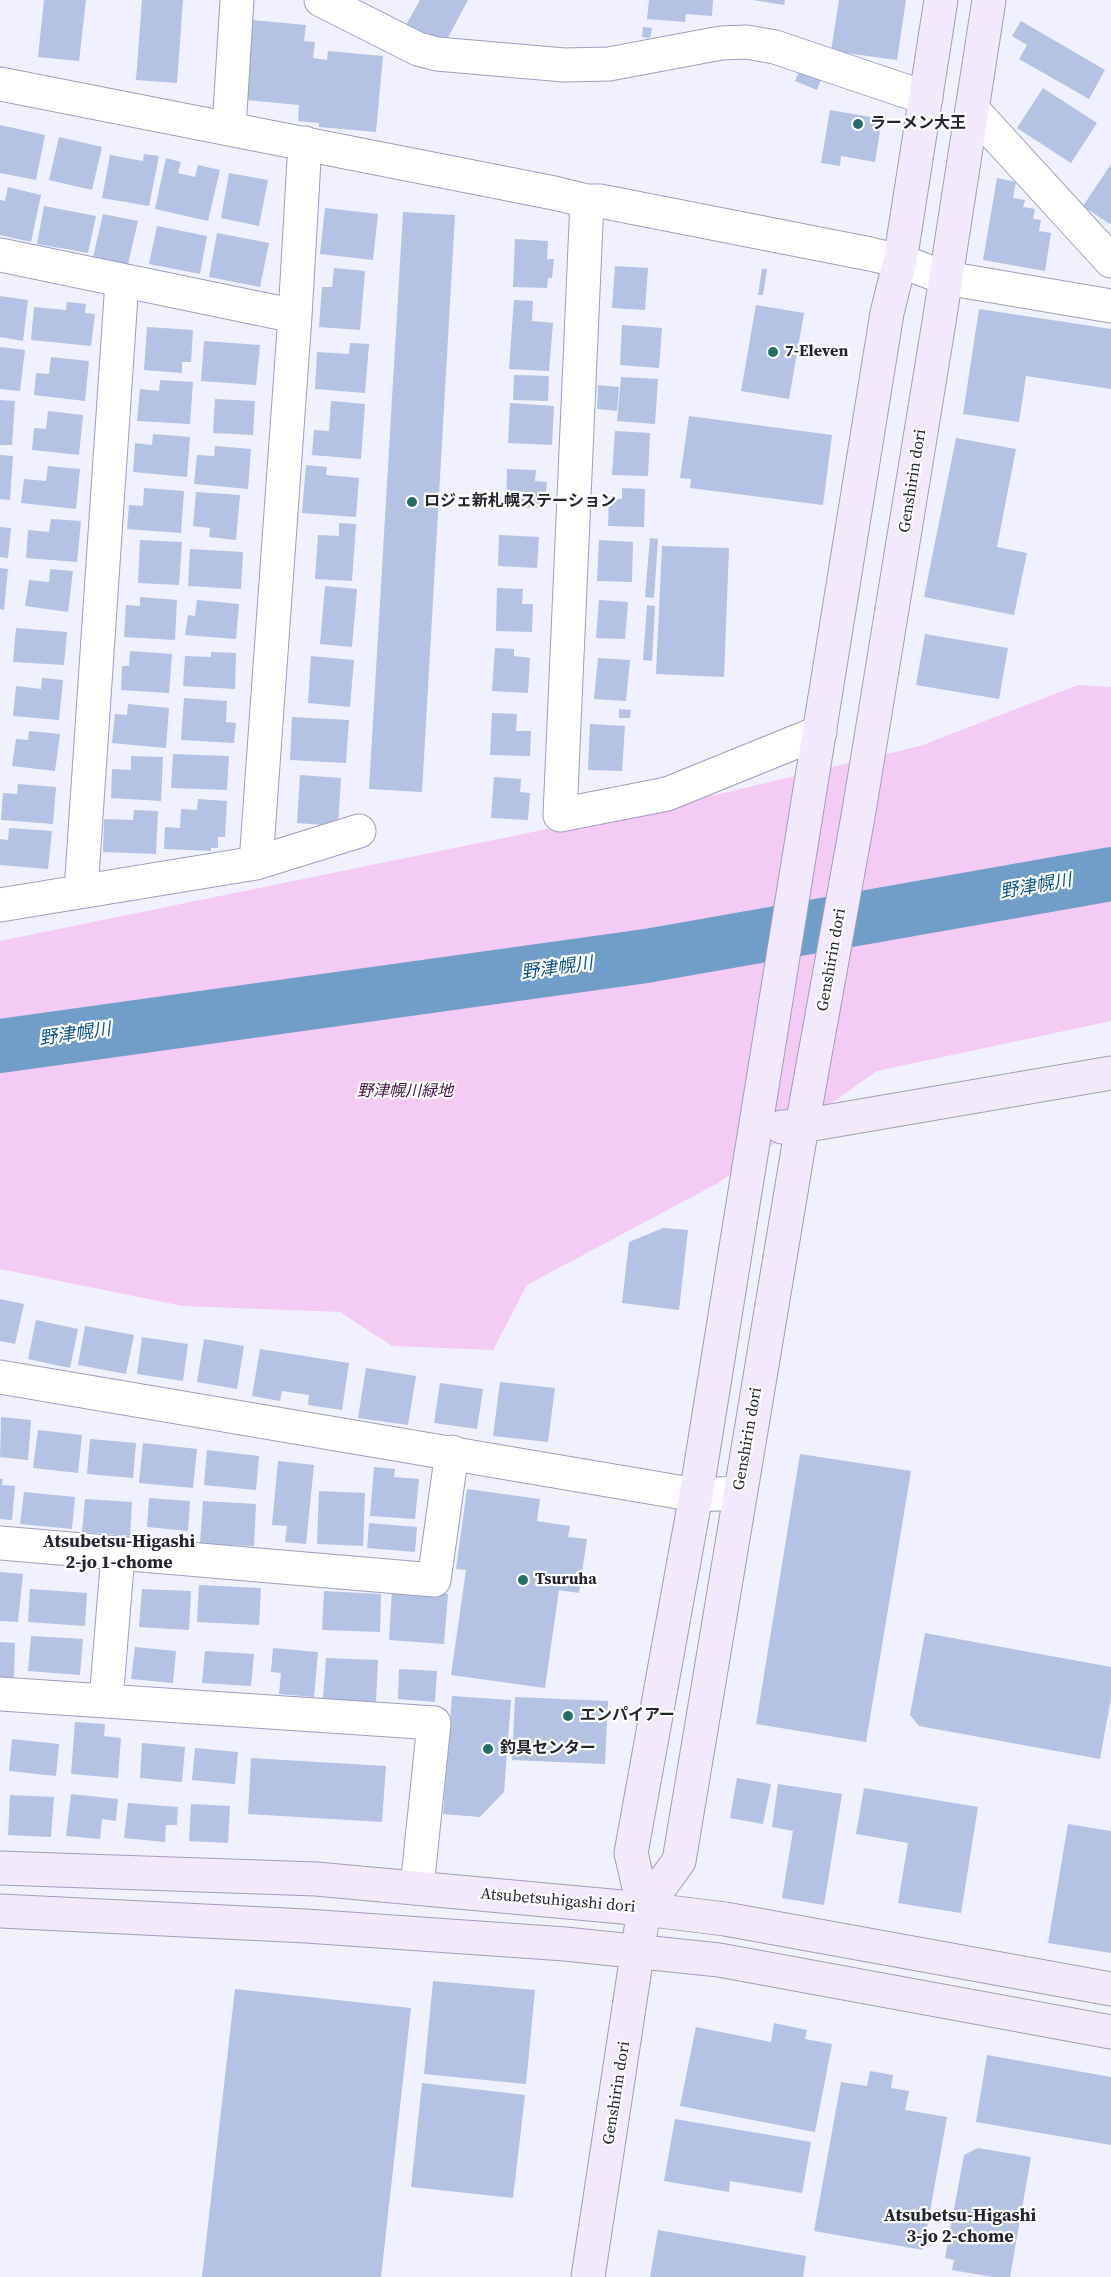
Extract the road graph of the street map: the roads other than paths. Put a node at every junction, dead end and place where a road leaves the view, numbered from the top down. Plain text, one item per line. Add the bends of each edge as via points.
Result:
1 (237, 0) edge
2 (321, 0) edge
3 (942, 0) edge
4 (989, 0) edge
5 (0, 84) edge
6 (926, 98) junction
7 (972, 109) junction
8 (229, 128) junction
9 (305, 143) junction
10 (587, 201) junction
11 (0, 255) edge
12 (900, 261) junction
13 (1111, 261) edge
14 (946, 278) junction
15 (122, 281) junction
16 (1111, 306) edge
17 (295, 316) junction
18 (820, 732) junction
19 (359, 831) dead end
20 (256, 863) junction
21 (81, 891) junction
22 (0, 905) edge
23 (1111, 1072) edge
24 (802, 1126) junction
25 (756, 1128) junction
26 (0, 1377) edge
27 (452, 1452) junction
28 (739, 1493) junction
29 (696, 1496) junction
30 (0, 1543) edge
31 (118, 1554) junction
32 (0, 1694) edge
33 (106, 1701) junction
34 (0, 1868) edge
35 (417, 1888) junction
36 (644, 1910) junction
37 (0, 1911) edge
38 (637, 1953) junction
39 (1111, 1989) edge
40 (1111, 2032) edge
41 (588, 2277) edge

1 - 8 street
2 - 6 street via 437,54 564,65 609,63 747,42 775,47
3 - 6 street, Genshirin dori
4 - 7 street, Genshirin dori
5 - 8 street
6 - 12 street, Genshirin dori
7 - 13 street
7 - 14 street, Genshirin dori
8 - 9 street
9 - 10 street
9 - 17 street
10 - 12 street
10 - 18 street via 560,815 667,794
11 - 15 street
12 - 14 street
12 - 18 street, Genshirin dori via 887,313
14 - 16 street
14 - 24 street, Genshirin dori via 859,811
15 - 17 street
15 - 21 street
17 - 20 street
18 - 25 street, Genshirin dori
19 - 20 street
20 - 21 street
21 - 22 street
23 - 24 street
24 - 25 street
24 - 28 street, Genshirin dori
25 - 29 street, Genshirin dori
26 - 27 street
27 - 29 street
27 - 31 street via 434,1580
28 - 29 street
28 - 36 street, Genshirin dori via 678,1861
29 - 36 street, Genshirin dori via 631,1853
30 - 31 street
31 - 33 street
32 - 33 street
33 - 35 street via 434,1723
34 - 35 street, Atsubetsuhigashi dori via 316,1879
35 - 36 street, Atsubetsuhigashi dori
36 - 38 street, Genshirin dori
36 - 39 street, Atsubetsuhigashi dori via 724,1919
37 - 38 street via 306,1926 565,1944
38 - 40 street via 719,1960
38 - 41 street, Genshirin dori

